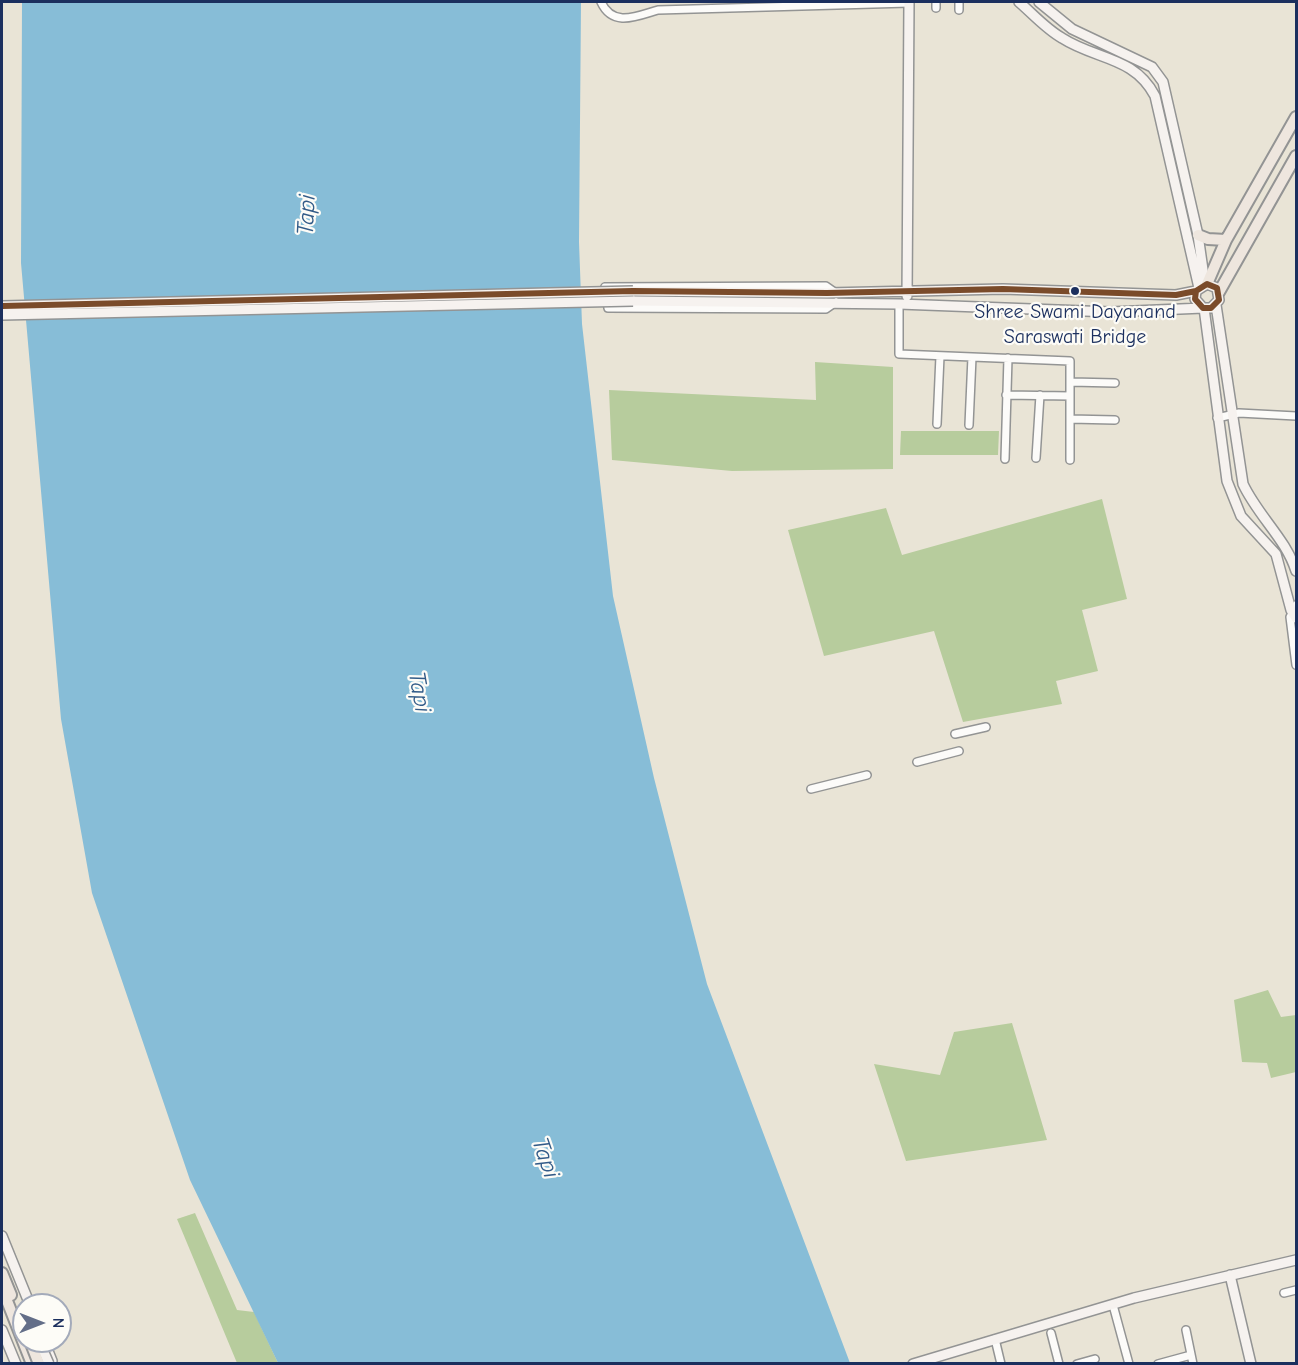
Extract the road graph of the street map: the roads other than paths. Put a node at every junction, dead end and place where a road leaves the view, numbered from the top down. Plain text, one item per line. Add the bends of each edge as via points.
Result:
1 (601, 2) edge
2 (909, 2) edge
3 (1019, 2) edge
4 (1039, 2) edge
5 (707, 5) edge
6 (1296, 117) edge
7 (1296, 156) edge
8 (1189, 192) junction
9 (1178, 194) junction
10 (1198, 235) junction
11 (1226, 240) junction
12 (1202, 287) junction
13 (907, 292) junction
14 (1219, 292) junction
15 (633, 296) junction
16 (836, 298) junction
17 (903, 304) junction
18 (1215, 305) junction
19 (2, 306) edge
20 (1204, 308) junction
21 (2, 315) edge
22 (940, 356) junction
23 (972, 357) junction
24 (1008, 358) junction
25 (1071, 382) junction
26 (1114, 383) dead end
27 (1006, 394) junction
28 (1040, 395) junction
29 (1070, 396) junction
30 (1233, 413) junction
31 (1296, 416) edge
32 (1217, 418) junction
33 (1070, 419) junction
34 (1115, 420) dead end
35 (937, 424) dead end
36 (969, 425) dead end
37 (1036, 458) dead end
38 (1005, 459) dead end
39 (1070, 460) dead end
40 (1296, 571) edge
41 (1295, 611) edge
42 (1296, 665) edge
43 (986, 727) dead end
44 (955, 734) dead end
45 (959, 751) dead end
46 (917, 762) dead end
47 (867, 776) dead end
48 (811, 789) dead end
49 (2, 1236) edge
50 (2, 1250) edge
51 (1296, 1260) edge
52 (2, 1273) edge
53 (1230, 1275) junction
54 (2, 1288) edge
55 (1296, 1290) edge
56 (19, 1293) edge
57 (25, 1293) edge
58 (1284, 1293) dead end
59 (12, 1298) edge
60 (1113, 1305) junction
61 (2, 1330) edge
62 (1186, 1330) dead end
63 (1051, 1333) dead end
64 (995, 1339) junction
65 (1191, 1355) junction
66 (1095, 1359) dead end
67 (51, 1362) edge
68 (16, 1364) edge
69 (32, 1364) edge
70 (38, 1364) edge
71 (914, 1364) edge
72 (1001, 1364) edge
73 (1059, 1364) edge
74 (1077, 1364) edge
75 (1129, 1364) edge
76 (1158, 1364) edge
77 (1193, 1364) edge
78 (1251, 1364) edge

1 - 5 street via 606,11 621,19
2 - 5 street
2 - 13 main road
3 - 9 main road via 1062,38 1130,67 1144,77 1155,96
4 - 8 main road via 1072,29 1140,60 1158,74 1167,92
6 - 11 main road
7 - 14 main road
8 - 9 main road
8 - 10 main road
9 - 12 main road
10 - 11 main road
10 - 12 main road
11 - 12 main road
12 - 13 main road via 1176,295 1004,289
12 - 14 main road via 1214,286
12 - 20 main road via 1195,299
13 - 16 main road
13 - 17 main road
14 - 18 main road
15 - 16 main road
15 - 19 main road, bridge
15 - 21 main road, bridge
16 - 16 street via 826,286 605,287 608,308 826,309
16 - 17 main road
17 - 20 main road via 1111,312
17 - 22 street via 898,353
18 - 20 main road
18 - 30 main road
20 - 32 main road
22 - 23 street
22 - 35 street
23 - 24 street
23 - 36 street
24 - 25 street via 1070,361
24 - 27 street
25 - 26 street
25 - 29 street
27 - 28 street
27 - 38 street
28 - 29 street
28 - 37 street
29 - 33 street
30 - 31 street
30 - 32 street
30 - 40 main road via 1243,484 1253,506 1292,556
32 - 41 main road via 1234,504 1276,554
33 - 34 street
33 - 39 street
41 - 42 street via 1290,625
43 - 44 street
45 - 46 street
47 - 48 street
49 - 57 main road
50 - 56 main road
51 - 53 main road
52 - 59 main road
53 - 60 main road
53 - 78 main road
54 - 69 main road
55 - 58 street
60 - 64 main road
60 - 75 street
61 - 68 main road
62 - 65 street
63 - 73 street
64 - 71 main road
64 - 72 street
65 - 76 street
65 - 77 street
66 - 74 street
67 - 70 main road

